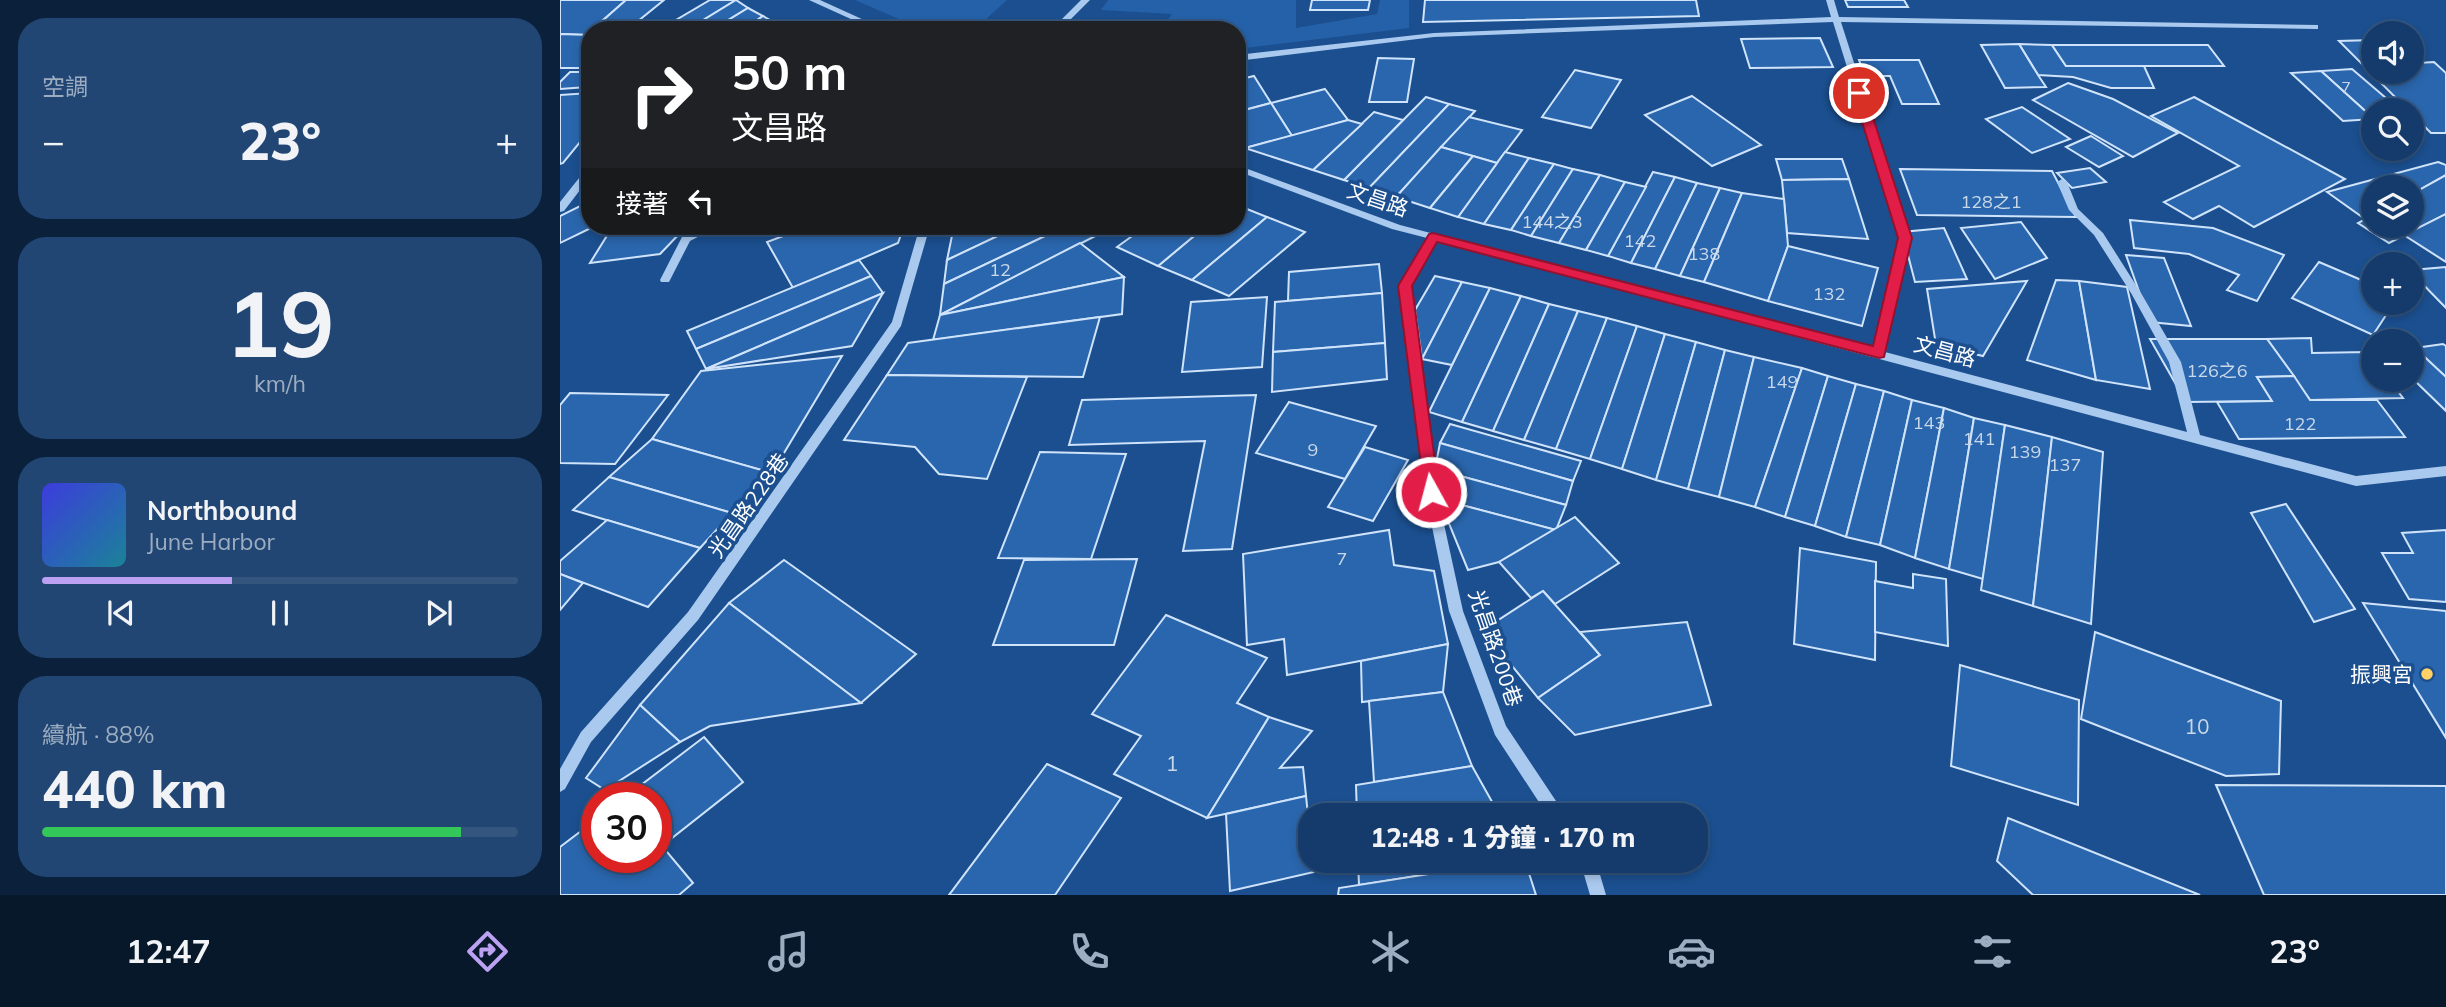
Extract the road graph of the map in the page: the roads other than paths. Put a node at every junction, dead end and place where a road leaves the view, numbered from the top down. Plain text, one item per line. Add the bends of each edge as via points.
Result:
1 (813, 0) edge
2 (1086, 0) edge
3 (1830, 0) edge
4 (1836, 20) junction
5 (861, 21) edge
6 (1064, 21) edge
7 (2315, 27) dead end
8 (1246, 57) edge
9 (1246, 171) edge
10 (581, 182) edge
11 (2062, 182) dead end
12 (560, 209) edge
13 (695, 235) edge
14 (922, 235) edge
15 (1433, 237) junction
16 (665, 281) dead end
17 (1879, 353) junction
18 (2195, 440) junction
19 (2446, 471) edge
20 (560, 784) edge
21 (1549, 803) edge
22 (1592, 873) edge
23 (1598, 895) edge

1 - 5 street
2 - 6 street
3 - 4 street
4 - 7 street
4 - 8 street via 1434,35
4 - 17 street via 1905,238
9 - 15 street, 文昌路
10 - 12 street
11 - 18 street via 2074,210 2098,233 2175,362
13 - 16 street via 686,239
14 - 20 street, 光昌路228巷 via 897,323 693,616 586,737
15 - 17 street, 文昌路
15 - 21 street, 光昌路200巷 via 1405,286 1431,492 1456,611 1500,730
17 - 18 street, 文昌路
18 - 19 street, 文昌路 via 2356,481
22 - 23 street

